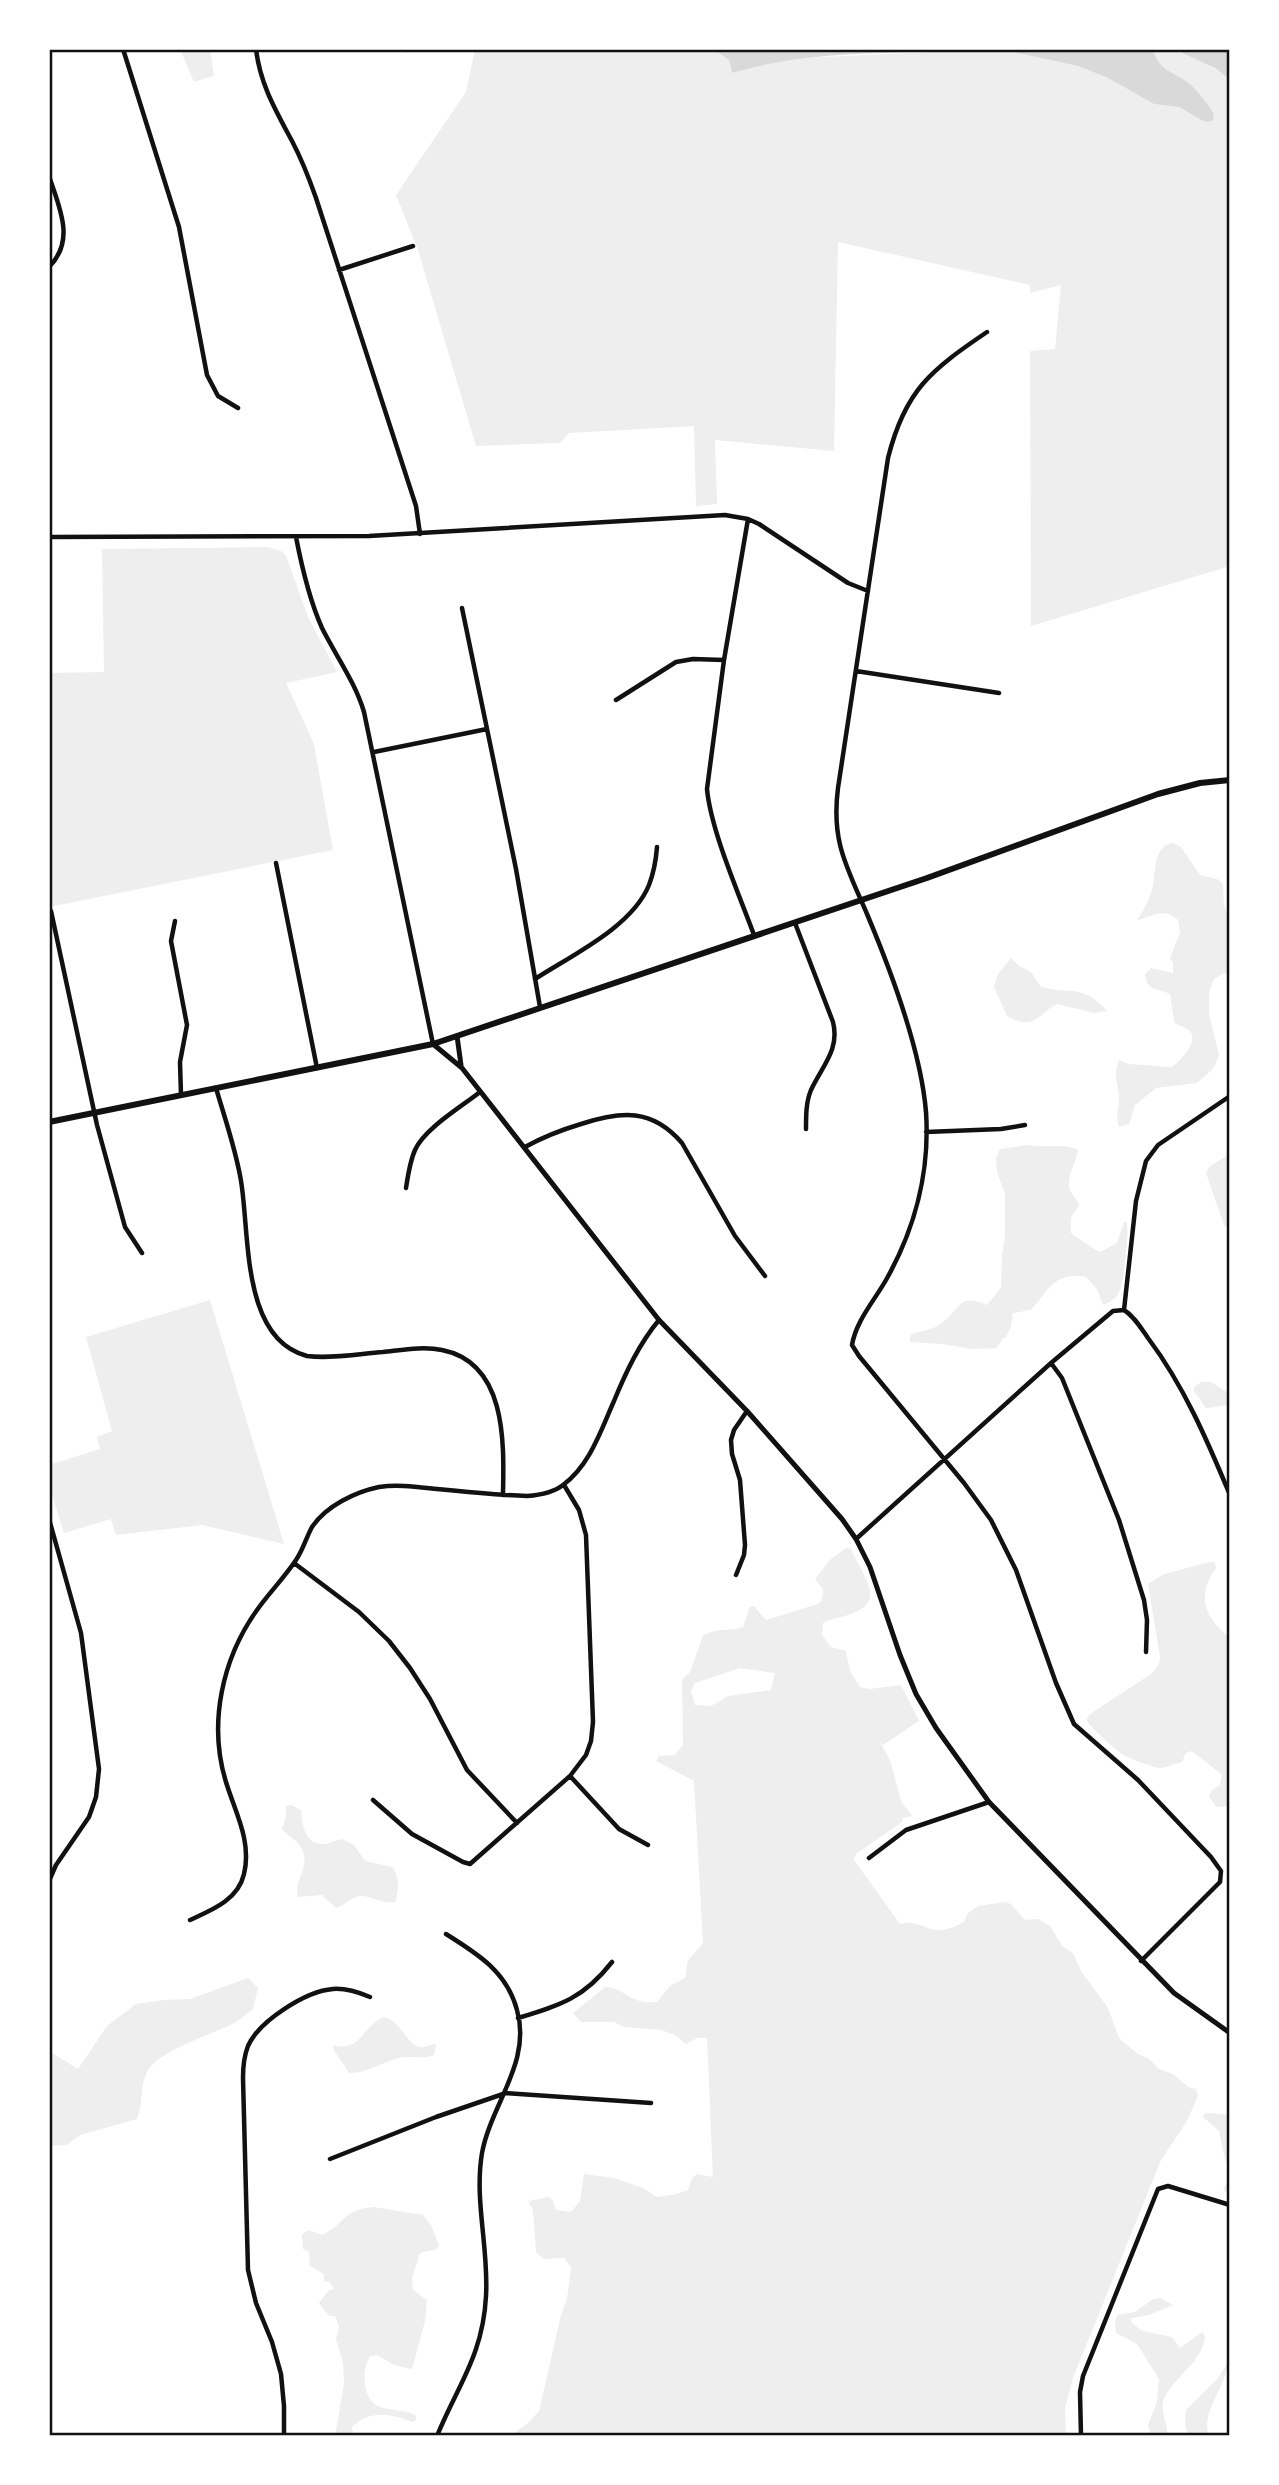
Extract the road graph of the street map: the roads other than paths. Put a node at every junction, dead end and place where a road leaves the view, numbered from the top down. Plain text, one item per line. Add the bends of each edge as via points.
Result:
1 (122, 49) edge
2 (256, 49) edge
3 (49, 177) edge
4 (413, 246) dead end
5 (49, 267) edge
6 (339, 270) junction
7 (987, 332) dead end
8 (238, 408) dead end
9 (748, 519) junction
10 (420, 534) junction
11 (49, 537) edge
12 (296, 537) junction
13 (868, 591) junction
14 (462, 608) dead end
15 (724, 660) junction
16 (856, 671) junction
17 (999, 693) dead end
18 (616, 700) dead end
19 (487, 729) junction
20 (374, 752) junction
21 (1230, 780) edge
22 (657, 846) dead end
23 (276, 863) dead end
24 (860, 900) junction
25 (51, 911) dead end
26 (175, 922) dead end
27 (794, 922) junction
28 (754, 935) junction
29 (535, 979) junction
30 (540, 1007) junction
31 (457, 1036) junction
32 (433, 1044) junction
33 (317, 1068) junction
34 (462, 1068) junction
35 (216, 1088) junction
36 (480, 1092) junction
37 (181, 1095) junction
38 (1230, 1096) edge
39 (94, 1112) junction
40 (49, 1122) edge
41 (1025, 1125) dead end
42 (806, 1129) dead end
43 (926, 1132) junction
44 (525, 1147) junction
45 (405, 1188) dead end
46 (142, 1253) dead end
47 (765, 1276) dead end
48 (1124, 1310) junction
49 (659, 1320) junction
50 (1051, 1363) junction
51 (747, 1411) junction
52 (944, 1459) junction
53 (564, 1485) junction
54 (503, 1495) junction
55 (1230, 1495) edge
56 (49, 1519) edge
57 (856, 1539) junction
58 (294, 1563) junction
59 (736, 1575) dead end
60 (1146, 1652) dead end
61 (570, 1776) junction
62 (373, 1800) dead end
63 (989, 1802) junction
64 (517, 1824) junction
65 (648, 1846) dead end
66 (869, 1858) dead end
67 (49, 1881) edge
68 (190, 1920) dead end
69 (446, 1934) dead end
70 (1141, 1961) junction
71 (612, 1962) dead end
72 (370, 1997) dead end
73 (519, 2018) junction
74 (1230, 2033) edge
75 (506, 2094) junction
76 (651, 2104) dead end
77 (330, 2159) dead end
78 (1230, 2205) edge
79 (284, 2436) edge
80 (437, 2436) edge
81 (1081, 2436) edge

1 - 8 street via 178,227 207,376 218,396
2 - 6 street via 266,92 306,170
3 - 5 street via 65,234 60,253
4 - 6 street
6 - 10 street via 416,506
7 - 13 street via 929,376 901,416 888,458
9 - 10 street via 712,514
9 - 13 street
9 - 15 street
10 - 12 street
11 - 12 street
12 - 20 street via 314,606 359,696
13 - 16 street
14 - 19 street
15 - 18 street via 672,664
15 - 28 street via 708,793
16 - 17 street
16 - 24 street via 835,821 839,846
19 - 20 street
19 - 29 street
20 - 32 street
21 - 24 main road via 1173,789
22 - 29 street via 649,886 631,912
23 - 33 street
24 - 27 main road
24 - 43 street via 914,1046
25 - 39 street
26 - 37 street via 171,941 187,1025 180,1062
27 - 28 main road
27 - 42 street via 835,1040 810,1091
28 - 30 main road
29 - 30 street
30 - 31 main road
31 - 32 main road
31 - 34 street
32 - 33 main road
32 - 34 street
33 - 35 main road
34 - 36 street
35 - 37 main road
35 - 54 street via 241,1180 251,1280 274,1334 288,1349 307,1356 431,1348 473,1365 486,1378 497,1403
36 - 44 street
36 - 45 street via 418,1144
37 - 39 main road
38 - 48 street via 1158,1145 1146,1161 1136,1201
39 - 40 main road
39 - 46 street via 125,1227
41 - 43 street
43 - 52 street via 924,1175 909,1233 857,1328 853,1348
44 - 47 street via 551,1133 611,1115 635,1115 658,1122 682,1143 735,1236
44 - 49 street
48 - 50 street via 1112,1311
48 - 55 street via 1155,1346 1183,1392
49 - 51 street
49 - 53 street via 631,1363 590,1453
50 - 52 street
50 - 60 street via 1062,1378 1122,1531 1146,1609
51 - 57 street
51 - 59 street via 731,1440 740,1480 745,1545
52 - 57 street
52 - 70 street via 978,1501 1007,1549 1074,1724 1138,1780 1220,1868 1220,1882
53 - 54 street via 540,1495
53 - 61 street via 579,1510 586,1535 593,1714 589,1748
54 - 58 street via 407,1486 366,1491 320,1518
56 - 67 street via 81,1633 99,1769 89,1818
57 - 63 street via 916,1695
58 - 64 street via 359,1612 394,1647 430,1699 462,1763
58 - 68 street via 244,1629 220,1697 220,1762 245,1839 244,1875 230,1898
61 - 64 street
61 - 65 street via 620,1829
62 - 64 street via 412,1834 469,1864
63 - 66 street via 906,1830
63 - 70 street
69 - 73 street via 494,1969 510,1992
70 - 74 street via 1182,2001
71 - 73 street via 575,1998
72 - 79 street via 339,1989 310,1995 265,2024 252,2039 245,2058 248,2270 279,2366
73 - 75 street via 516,2059
75 - 76 street
75 - 77 street
75 - 80 street via 491,2118 481,2159 486,2287 481,2332 471,2366
78 - 81 street via 1167,2186 1156,2192 1083,2376

